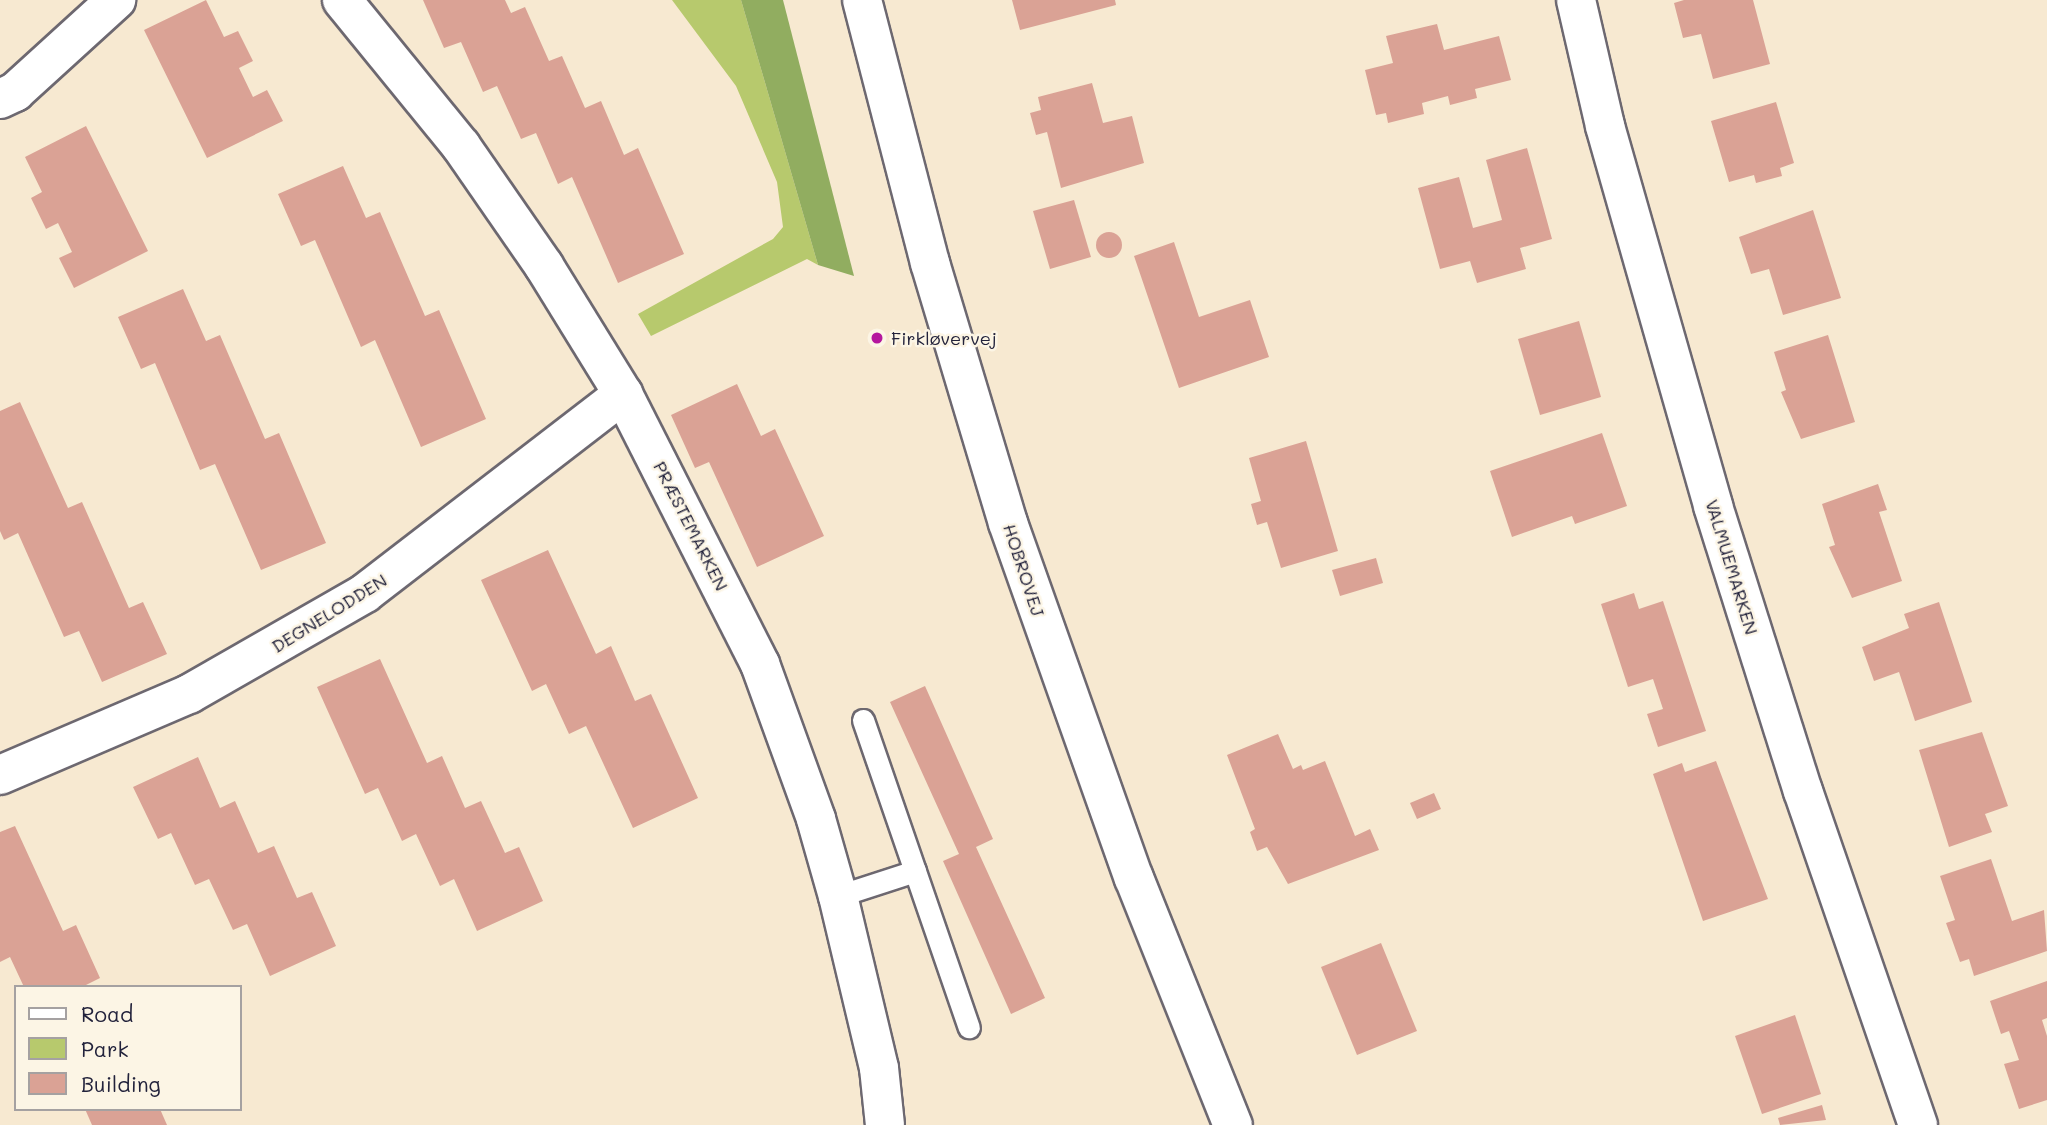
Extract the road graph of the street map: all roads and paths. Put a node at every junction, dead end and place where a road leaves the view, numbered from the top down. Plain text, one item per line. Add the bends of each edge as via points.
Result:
1 (116, 0) edge
2 (342, 0) edge
3 (862, 0) edge
4 (1576, 0) edge
5 (0, 99) edge
6 (623, 394) junction
7 (863, 720) dead end
8 (0, 775) edge
9 (915, 871) junction
10 (838, 896) junction
11 (969, 1027) dead end
12 (885, 1125) edge
13 (1233, 1125) edge
14 (1918, 1125) edge

1 - 5 street via 15,92
2 - 6 street, PRÆSTEMARKEN via 461,146 544,266
3 - 13 street, HOBROVEJ via 932,270 1008,523 1125,853
4 - 14 street, VALMUEMARKEN via 1605,126 1713,506 1803,791
6 - 8 street, DEGNELODDEN via 365,593 189,694
6 - 10 street, PRÆSTEMARKEN via 760,664 816,819
7 - 9 lane
9 - 10 lane
9 - 11 lane
10 - 12 street, PRÆSTEMARKEN via 879,1068

